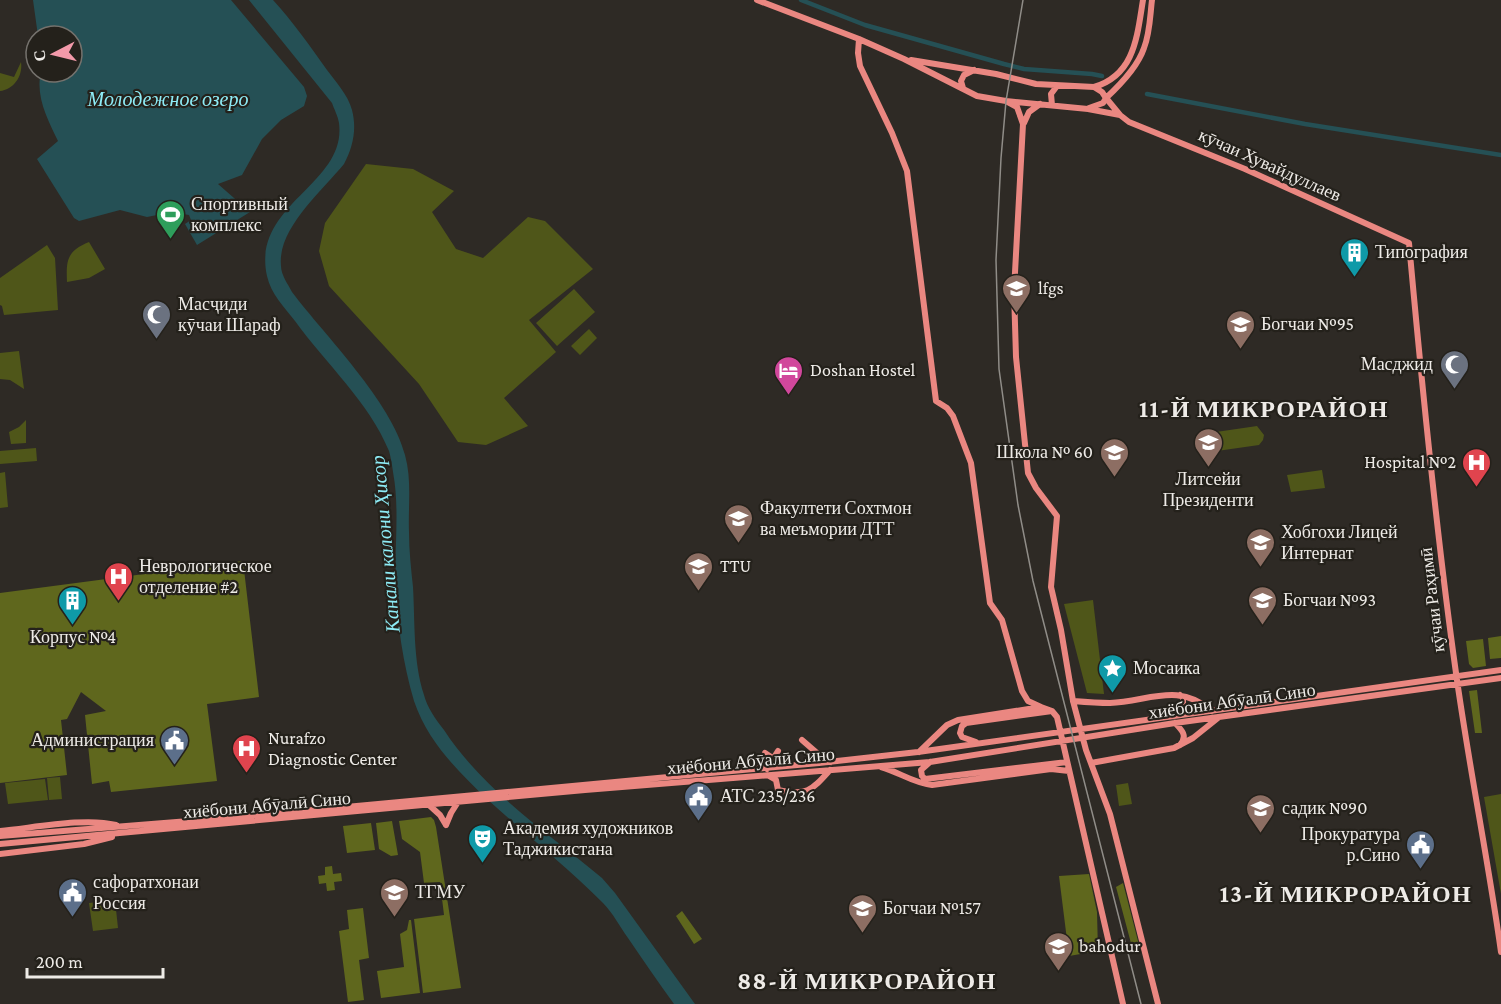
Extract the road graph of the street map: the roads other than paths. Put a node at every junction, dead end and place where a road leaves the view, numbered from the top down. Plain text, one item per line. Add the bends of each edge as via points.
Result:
1 (757, 0) edge
2 (1143, 0) edge
3 (1152, 0) edge
4 (859, 39) junction
5 (904, 59) junction
6 (974, 70) junction
7 (1057, 86) junction
8 (1094, 87) junction
9 (963, 88) junction
10 (1106, 98) junction
11 (1006, 101) junction
12 (1040, 104) junction
13 (1052, 105) junction
14 (1088, 109) junction
15 (1119, 115) junction
16 (1023, 124) junction
17 (1409, 243) joint
18 (1501, 670) edge
19 (1456, 677) junction
20 (1501, 678) edge
21 (1458, 685) junction
22 (1179, 695) junction
23 (1028, 701) junction
24 (1073, 701) junction
25 (1041, 707) junction
26 (1022, 711) junction
27 (1052, 711) junction
28 (1212, 711) junction
29 (1218, 718) junction
30 (1174, 720) junction
31 (802, 740) dead end
32 (980, 743) junction
33 (1180, 746) junction
34 (778, 751) dead end
35 (918, 752) junction
36 (765, 753) dead end
37 (1066, 759) junction
38 (930, 762) junction
39 (1090, 763) junction
40 (831, 766) junction
41 (875, 766) junction
42 (1069, 771) junction
43 (766, 772) junction
44 (462, 800) junction
45 (429, 805) junction
46 (120, 830) junction
47 (0, 831) edge
48 (0, 836) edge
49 (0, 844) edge
50 (0, 854) edge
51 (1501, 952) edge
52 (1123, 1004) edge
53 (1158, 1004) edge

1 - 4 main road, кӯчаи Хувайдуллаев
2 - 8 main road via 1134,49 1116,76
3 - 10 main road via 1142,54
4 - 5 main road, кӯчаи Хувайдуллаев
4 - 23 main road via 860,66 906,171 936,401 953,416 971,463 990,603 1002,620
5 - 6 main road, кӯчаи Хувайдуллаев
5 - 9 main road, кӯчаи Хувайдуллаев
6 - 7 main road, кӯчаи Хувайдуллаев
6 - 9 main road via 964,75
7 - 8 main road, кӯчаи Хувайдуллаев
7 - 13 main road via 1051,94
8 - 10 main road, кӯчаи Хувайдуллаев
9 - 11 main road, кӯчаи Хувайдуллаев via 977,96
10 - 14 main road via 1103,104
10 - 15 main road, кӯчаи Хувайдуллаев
11 - 12 main road, кӯчаи Хувайдуллаев
11 - 16 main road via 1017,107
12 - 13 main road, кӯчаи Хувайдуллаев
12 - 16 main road via 1029,112
13 - 14 main road, кӯчаи Хувайдуллаев
14 - 15 main road, кӯчаи Хувайдуллаев
15 - 17 main road, кӯчаи Хувайдуллаев
16 - 24 main road via 1014,291 1016,357 1028,473 1057,516 1051,587
17 - 19 main road, кӯчаи Раҳимӣ
18 - 19 main road, хиёбони Абӯалӣ Сино
19 - 21 main road, кӯчаи Раҳимӣ
19 - 28 main road, хиёбони Абӯалӣ Сино
20 - 21 main road, хиёбони Абӯалӣ Сино
21 - 29 main road, хиёбони Абӯалӣ Сино
21 - 51 main road, кӯчаи Раҳимӣ
22 - 24 main road via 1111,703
22 - 28 main road via 1194,698
22 - 30 main road via 1183,706
23 - 25 main road
23 - 26 main road
24 - 39 main road
25 - 26 main road
25 - 27 main road
26 - 35 main road via 958,720
27 - 32 main road via 962,726 962,737
27 - 37 main road via 1057,717
28 - 30 main road, хиёбони Абӯалӣ Сино
29 - 30 main road, хиёбони Абӯалӣ Сино
29 - 33 main road
30 - 32 main road, хиёбони Абӯалӣ Сино
30 - 33 main road via 1185,737
30 - 38 main road, хиёбони Абӯалӣ Сино
31 - 40 main road
32 - 35 main road, хиёбони Абӯалӣ Сино
33 - 39 main road
34 - 43 main road
35 - 40 main road, хиёбони Абӯалӣ Сино
36 - 43 main road via 771,759
37 - 38 main road via 926,779 921,770
37 - 42 main road
38 - 41 main road, хиёбони Абӯалӣ Сино
39 - 53 main road via 1110,814
40 - 41 main road, хиёбони Абӯалӣ Сино
40 - 43 main road, хиёбони Абӯалӣ Сино
40 - 43 main road via 811,790 796,793 778,790 775,778
41 - 42 main road via 932,785 1051,769
42 - 52 main road
43 - 44 main road, хиёбони Абӯалӣ Сино
44 - 45 main road, хиёбони Абӯалӣ Сино
44 - 45 main road via 446,825
44 - 46 main road, хиёбони Абӯалӣ Сино
45 - 46 main road, хиёбони Абӯалӣ Сино
46 - 47 main road via 104,822
46 - 48 main road, хиёбони Абӯалӣ Сино
46 - 49 main road, хиёбони Абӯалӣ Сино
46 - 50 main road via 101,841

